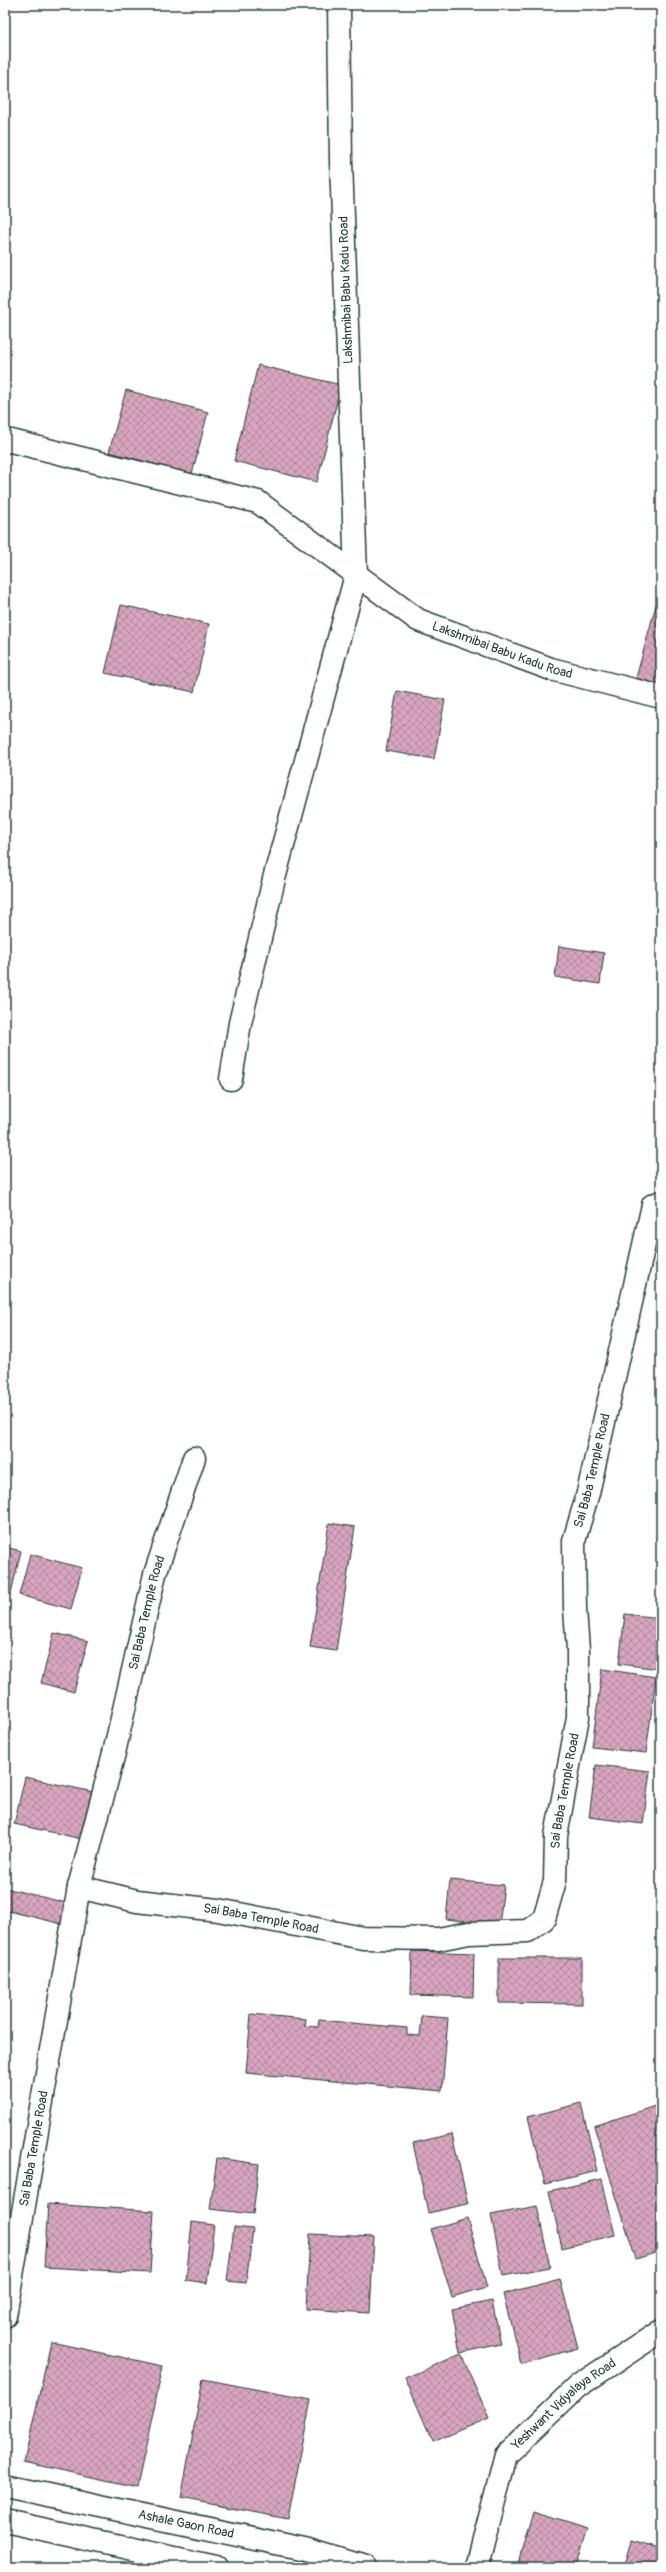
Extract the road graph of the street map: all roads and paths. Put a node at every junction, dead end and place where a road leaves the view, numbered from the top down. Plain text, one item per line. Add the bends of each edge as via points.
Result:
1 (339, 5) edge
2 (5, 442) edge
3 (356, 575) junction
4 (661, 697) edge
5 (231, 1079) dead end
6 (661, 1202) edge
7 (194, 1458) dead end
8 (79, 1886) junction
9 (5, 2316) edge
10 (661, 2331) edge
11 (5, 2486) edge
12 (5, 2521) edge
13 (216, 2567) edge
14 (365, 2567) edge
15 (477, 2567) edge

1 - 3 street, Lakshmibai Babu Kadu Road via 341,162
2 - 3 street, Lakshmibai Babu Kadu Road via 12,441 258,502
3 - 4 street, Lakshmibai Babu Kadu Road via 418,620 551,669
3 - 5 street via 274,879 240,1023
6 - 8 street, Sai Baba Temple Road via 653,1205 588,1492 574,1541 578,1717 556,1836 555,1881 544,1919 528,1931 468,1933 438,1939 363,1938 218,1910 137,1902
7 - 8 street, Sai Baba Temple Road via 155,1574 112,1760
8 - 9 street, Sai Baba Temple Road
10 - 15 street, Yeshwant Vidyalaya Road via 578,2386 506,2455
11 - 14 street, Ashale Gaon Road via 309,2550
12 - 13 street

